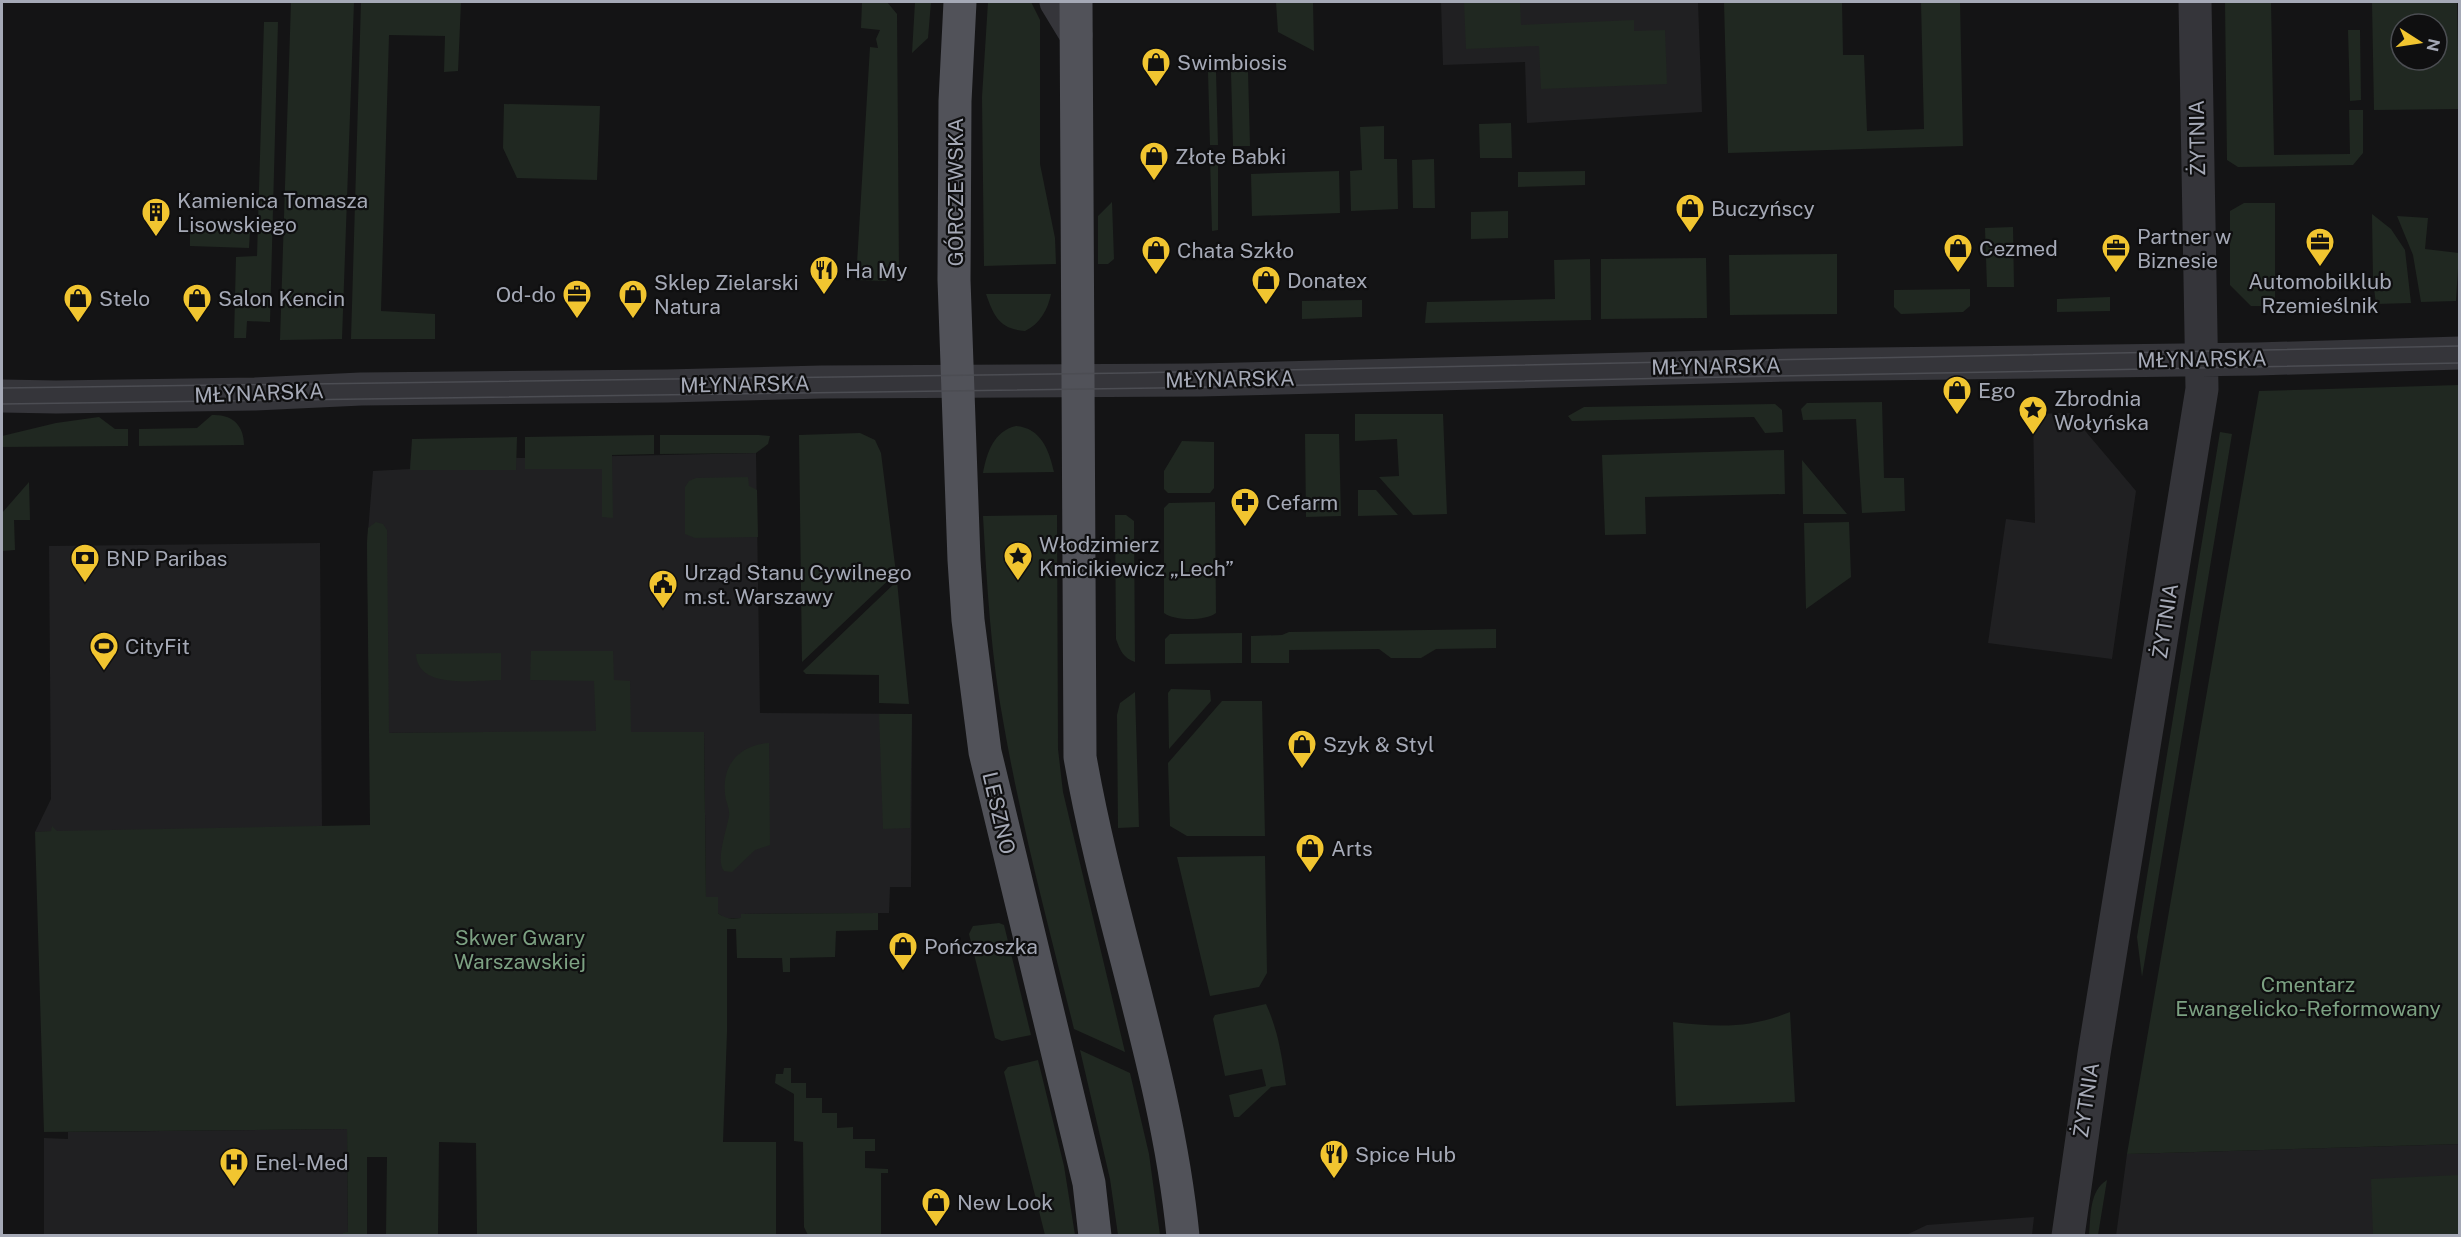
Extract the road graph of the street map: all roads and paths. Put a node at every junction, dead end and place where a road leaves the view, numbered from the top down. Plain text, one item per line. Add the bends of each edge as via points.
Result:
1 (960, 2) edge
2 (1056, 2) edge
3 (1076, 2) edge
4 (2195, 2) edge
5 (1076, 35) junction
6 (2460, 353) edge
7 (2204, 359) junction
8 (1078, 381) junction
9 (957, 382) junction
10 (2, 396) edge
11 (56, 397) junction
12 (2, 411) edge
13 (1095, 1236) edge
14 (1183, 1236) edge
15 (2068, 1236) edge

1 - 9 main road, GÓRCZEWSKA via 955,101
2 - 5 street
3 - 5 main road
4 - 7 street, ŻYTNIA
5 - 8 main road
6 - 7 street, MŁYNARSKA
7 - 8 street, MŁYNARSKA
7 - 15 street, ŻYTNIA via 2199,418 2096,1042
8 - 9 street, MŁYNARSKA
8 - 14 main road via 1080,757 1095,837 1162,1107
9 - 11 street, MŁYNARSKA
9 - 13 main road, LESZNO via 967,608 985,752 1089,1183
10 - 11 street, MŁYNARSKA
11 - 12 street

